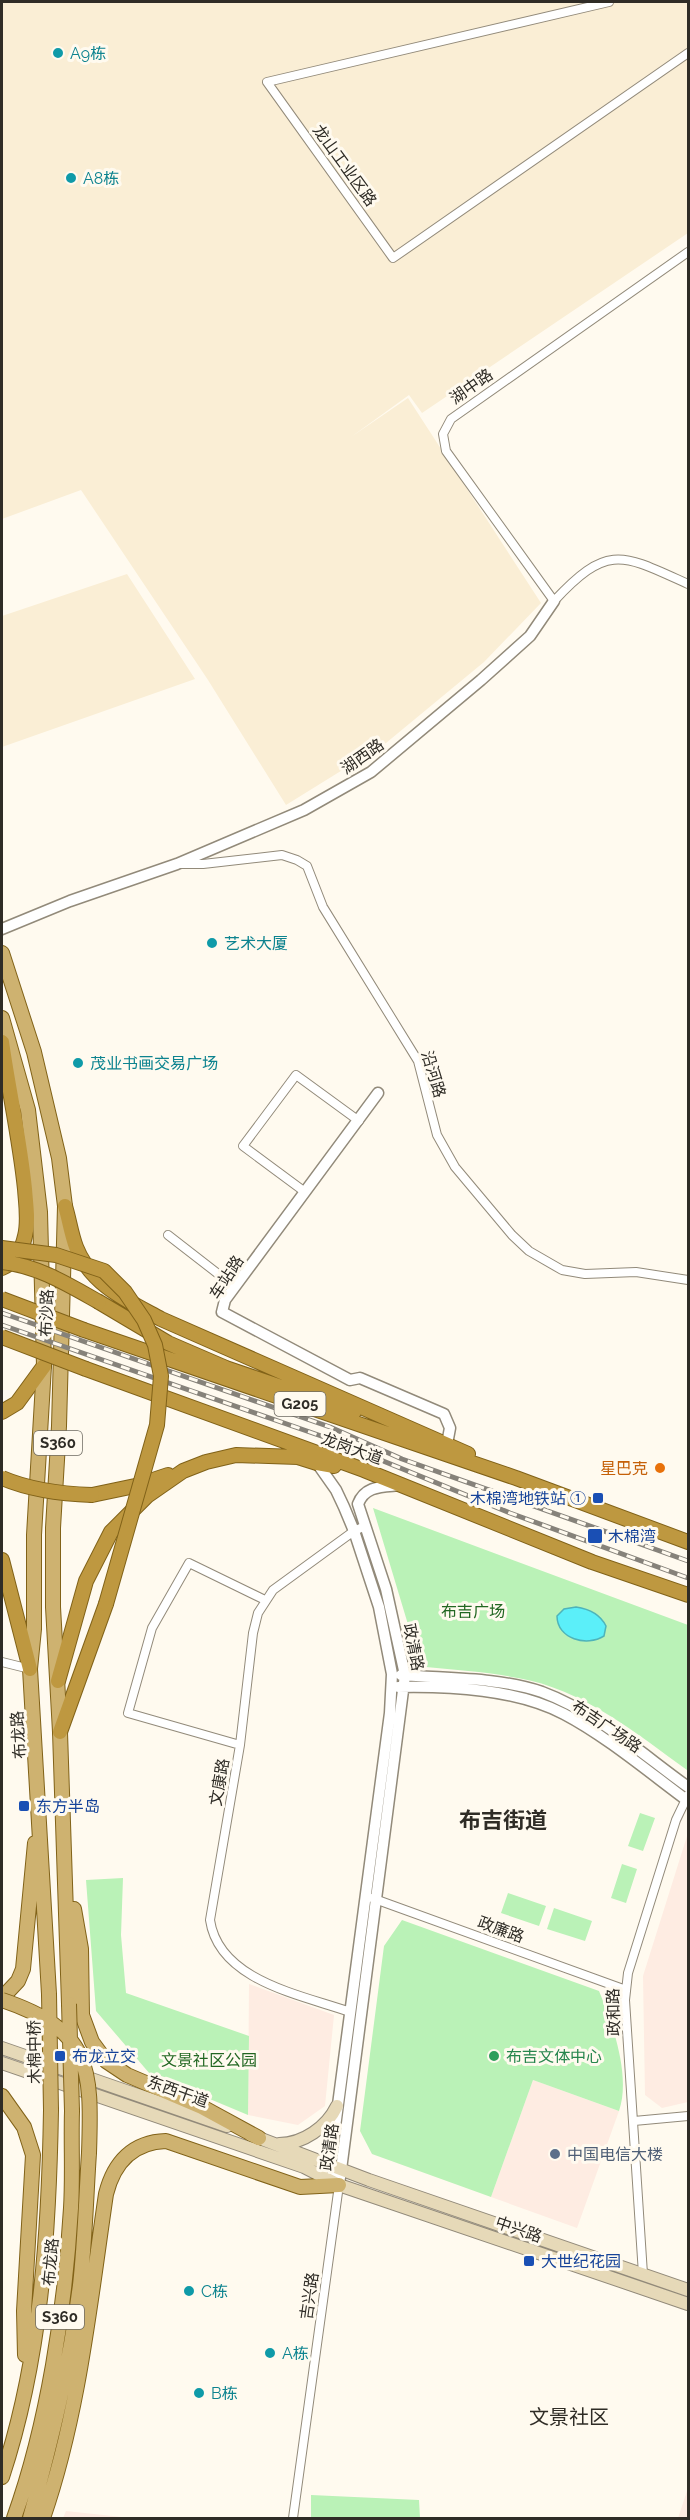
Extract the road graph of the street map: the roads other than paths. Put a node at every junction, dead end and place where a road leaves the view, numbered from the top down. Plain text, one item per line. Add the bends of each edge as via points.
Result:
1 (609, 2) edge
2 (688, 53) edge
3 (688, 252) edge
4 (688, 584) edge
5 (554, 601) junction
6 (177, 864) junction
7 (2, 929) edge
8 (2, 953) edge
9 (2, 1018) edge
10 (2, 1042) edge
11 (378, 1093) dead end
12 (359, 1121) junction
13 (306, 1192) junction
14 (65, 1206) junction
15 (168, 1235) dead end
16 (2, 1248) edge
17 (2, 1262) edge
18 (2, 1269) edge
19 (688, 1280) edge
20 (235, 1287) junction
21 (2, 1299) edge
22 (2, 1337) edge
23 (44, 1366) junction
24 (2, 1412) edge
25 (447, 1444) junction
26 (317, 1463) junction
27 (364, 1470) junction
28 (183, 1471) junction
29 (2, 1478) edge
30 (516, 1478) junction
31 (402, 1485) junction
32 (365, 1526) junction
33 (354, 1531) junction
34 (688, 1542) edge
35 (2, 1560) edge
36 (688, 1595) edge
37 (265, 1600) junction
38 (2, 1662) edge
39 (30, 1669) junction
40 (392, 1674) junction
41 (58, 1681) junction
42 (405, 1681) junction
43 (392, 1687) junction
44 (60, 1732) junction
45 (240, 1745) junction
46 (688, 1787) edge
47 (688, 1798) edge
48 (40, 1802) junction
49 (66, 1865) junction
50 (366, 1895) junction
51 (377, 1900) junction
52 (626, 1990) junction
53 (49, 1994) joint
54 (2, 1999) edge
55 (350, 2012) junction
56 (2, 2048) edge
57 (2, 2063) edge
58 (2, 2096) edge
59 (338, 2106) junction
60 (51, 2110) joint
61 (688, 2116) edge
62 (634, 2121) junction
63 (259, 2138) junction
64 (274, 2144) junction
65 (336, 2167) junction
66 (339, 2185) junction
67 (643, 2274) junction
68 (688, 2290) edge
69 (688, 2304) edge
70 (27, 2388) junction
71 (2, 2477) edge
72 (23, 2494) junction
73 (14, 2518) edge
74 (23, 2518) edge
75 (30, 2518) edge
76 (43, 2518) edge
77 (293, 2518) edge

1 - 2 street, 龙山工业区路 via 267,82 393,258
3 - 5 street, 湖中路 via 451,419 444,434 446,451
4 - 5 street, 湖西路 via 643,564 618,559 596,564 577,576
5 - 6 street, 湖西路 via 522,643 371,772 304,810
6 - 7 street, 湖西路
6 - 19 street, 沿河路 via 282,855 307,866 323,907 418,1061 437,1135 461,1175 512,1235 529,1251 562,1270 585,1274 636,1272
8 - 14 main road, 布沙路 / S360 via 34,1052
9 - 23 main road, 布沙路 / S360 via 28,1110 40,1212
10 - 18 highway via 21,1151 27,1213 20,1252
11 - 12 street, 车站路
12 - 13 street, 车站路
12 - 13 street via 296,1075 243,1146
13 - 20 street, 车站路
14 - 25 highway via 76,1248 92,1275 119,1296 161,1319
14 - 41 main road, 布沙路 / S360 via 52,1528
15 - 20 street
16 - 44 highway, bridge via 56,1255 104,1271 144,1320 155,1345 161,1376 157,1425 106,1604
17 - 25 highway, bridge via 52,1275 168,1343 226,1368
20 - 25 street, 车站路 via 222,1307 226,1316 350,1380 360,1378 444,1414 450,1428
21 - 30 highway, 龙岗大道 / G205, bridge
22 - 27 highway, 龙岗大道 / G205, bridge
23 - 24 highway via 17,1403
23 - 39 main road, 布龙路 / S360
25 - 30 highway
26 - 27 highway
26 - 28 highway via 298,1457 236,1455
26 - 33 street, 政清路 via 336,1490
27 - 31 highway, 龙岗大道 / G205
28 - 29 highway, bridge via 92,1495 62,1494
28 - 41 highway via 147,1496 111,1532 86,1581
30 - 34 highway, 龙岗大道 / G205
31 - 32 street, 政清路 via 372,1488 361,1495 358,1504
31 - 36 highway, 龙岗大道 / G205 via 592,1562
32 - 33 street, 文康路
32 - 42 street, 政清路 via 386,1589
33 - 37 street, 文康路 via 281,1582
33 - 40 street, 政清路 via 378,1607
35 - 39 highway
37 - 45 street, 文康路 via 253,1633
37 - 45 street via 189,1563 152,1628 128,1713
38 - 39 street
39 - 48 main road, 布龙路 / S360
40 - 42 street, 布吉广场路
40 - 43 street, 政清路
41 - 44 main road, S360
42 - 43 street, 布吉广场路
42 - 46 street, 布吉广场路 via 465,1678 541,1692 592,1718
42 - 47 street, 布吉广场路 via 538,1703 585,1727
42 - 51 street, 政清路
43 - 50 street, 政清路
44 - 49 main road, S360
45 - 55 street, 文康路 via 211,1910 215,1939 226,1956 252,1976
47 - 52 street, 政和路 via 676,1820
48 - 53 main road, 布龙路 / S360
48 - 54 main road via 23,1969
49 - 63 main road via 81,1949 82,2015 92,2042 106,2061 127,2075 202,2107
49 - 72 main road, 布龙路 / S360, bridge via 71,2207 63,2301 48,2389
50 - 51 street, 政廉路
50 - 55 street, 政清路
51 - 52 street, 政廉路
51 - 65 street, 政清路
52 - 62 street, 政和路
53 - 60 main road, 木棉中桥 / S360, bridge
54 - 75 main road, bridge via 36,2012 67,2035 79,2054 89,2089 80,2283 55,2423
55 - 59 street, 政清路
56 - 63 main road, 东西干道
57 - 66 main road, 东西干道 via 304,2167
58 - 70 main road via 29,2138 33,2156 24,2311
59 - 64 main road via 331,2118 309,2135
59 - 65 street, 政清路
60 - 70 main road, 布龙路 / S360 via 50,2199
61 - 62 street
62 - 67 street, 政和路
63 - 64 main road, 东西干道
64 - 65 main road, 东西干道
65 - 66 street, 政清路
65 - 67 main road, 中兴路
66 - 69 main road, 中兴路
66 - 76 main road via 300,2187 166,2141 144,2145 124,2157 108,2187 74,2403
66 - 77 street, 吉兴路
67 - 68 main road, 中兴路
70 - 71 main road, 布龙路 / S360
72 - 73 main road, 布龙路 / S360
72 - 74 main road

